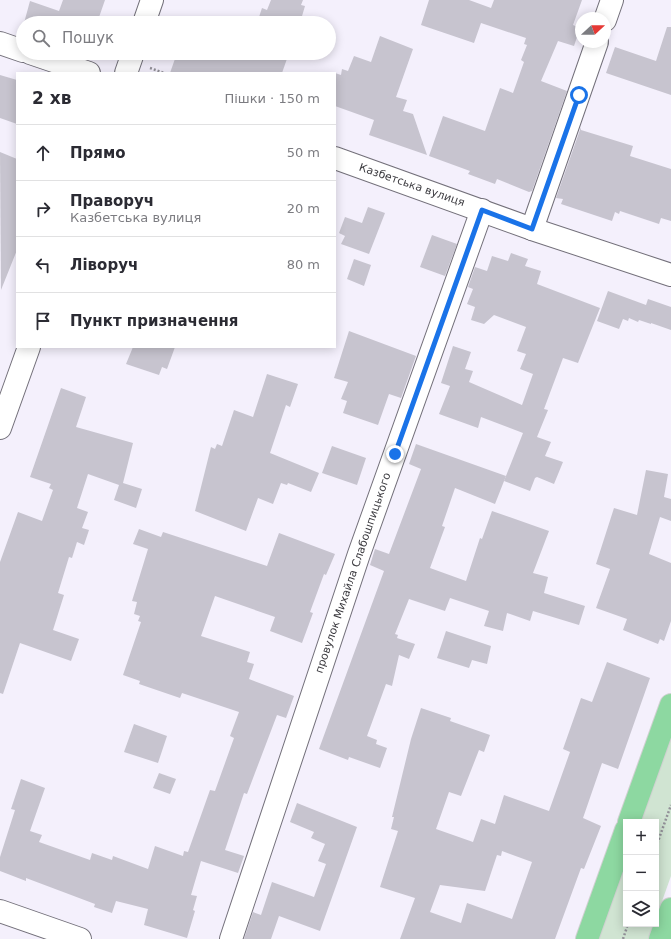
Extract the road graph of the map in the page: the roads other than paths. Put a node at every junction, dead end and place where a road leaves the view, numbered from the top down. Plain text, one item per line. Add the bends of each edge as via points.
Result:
1 (152, 0) edge
2 (612, 0) edge
3 (608, 12) edge
4 (146, 16) edge
5 (0, 43) edge
6 (595, 48) edge
7 (16, 49) edge
8 (51, 60) edge
9 (86, 72) edge
10 (336, 158) edge
11 (482, 210) junction
12 (532, 229) junction
13 (671, 275) edge
14 (29, 348) edge
15 (0, 428) edge
16 (671, 705) edge
17 (630, 819) edge
18 (623, 838) edge
19 (671, 909) edge
20 (0, 911) edge
21 (80, 939) edge
22 (231, 939) edge
23 (587, 939) edge
24 (660, 939) edge

1 - 4 street
2 - 3 street
5 - 7 street
6 - 12 street
8 - 9 street
10 - 11 street, Казбетська вулиця
11 - 12 street, Казбетська вулиця
11 - 22 street, провулок Михайла Слабошпицького via 359,554
12 - 13 street, Казбетська вулиця
14 - 15 street
16 - 17 main road
18 - 23 main road
19 - 24 main road
20 - 21 street

